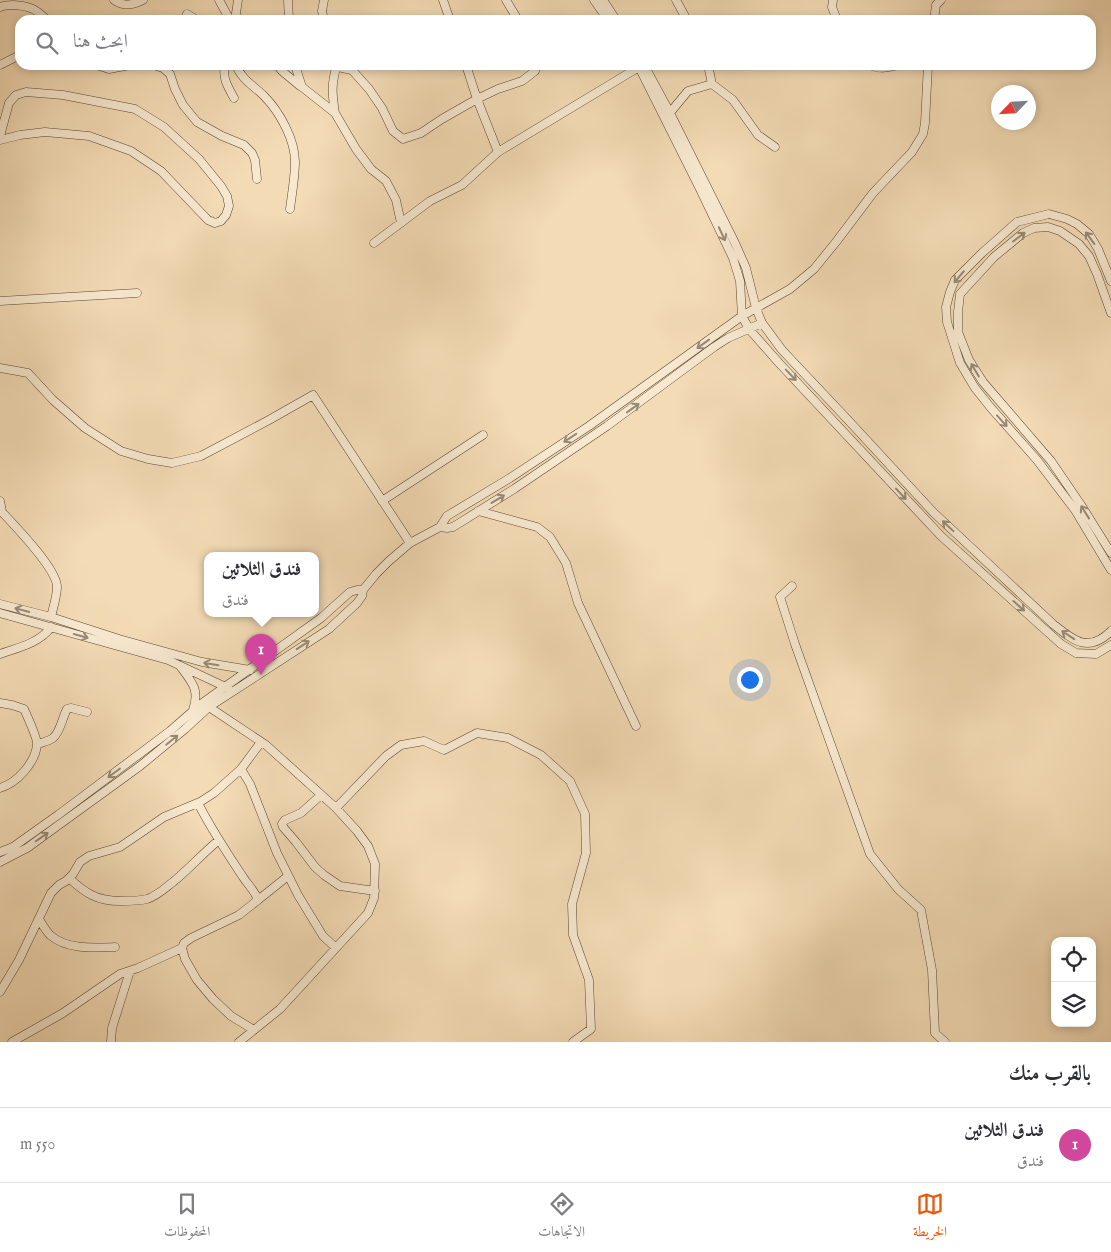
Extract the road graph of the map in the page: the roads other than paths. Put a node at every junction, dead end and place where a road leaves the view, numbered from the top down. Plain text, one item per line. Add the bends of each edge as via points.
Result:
1 (114, 0) edge
2 (143, 0) edge
3 (219, 0) edge
4 (238, 0) edge
5 (288, 0) edge
6 (324, 0) edge
7 (443, 0) edge
8 (506, 0) edge
9 (594, 0) edge
10 (604, 0) edge
11 (676, 0) edge
12 (681, 0) edge
13 (832, 0) edge
14 (941, 0) edge
15 (0, 7) edge
16 (682, 12) junction
17 (42, 15) edge
18 (227, 15) edge
19 (236, 15) edge
20 (289, 15) edge
21 (323, 15) edge
22 (448, 15) edge
23 (515, 15) edge
24 (605, 15) edge
25 (613, 15) edge
26 (684, 15) edge
27 (835, 15) edge
28 (935, 15) edge
29 (15, 58) edge
30 (0, 65) edge
31 (165, 70) edge
32 (223, 70) edge
33 (238, 70) edge
34 (281, 70) edge
35 (297, 70) edge
36 (335, 70) edge
37 (352, 70) edge
38 (468, 70) edge
39 (535, 70) edge
40 (633, 70) edge
41 (642, 70) edge
42 (709, 70) edge
43 (928, 70) edge
44 (712, 84) junction
45 (302, 87) junction
46 (234, 98) dead end
47 (477, 99) junction
48 (335, 113) junction
49 (668, 116) junction
50 (0, 136) edge
51 (0, 140) edge
52 (775, 147) dead end
53 (498, 152) junction
54 (257, 179) dead end
55 (290, 208) dead end
56 (401, 223) junction
57 (374, 243) dead end
58 (1111, 281) edge
59 (137, 293) dead end
60 (0, 301) edge
61 (756, 308) junction
62 (1111, 313) edge
63 (742, 316) junction
64 (762, 323) junction
65 (749, 329) junction
66 (0, 368) edge
67 (483, 435) dead end
68 (0, 501) edge
69 (382, 501) junction
70 (1, 511) edge
71 (478, 511) junction
72 (440, 527) junction
73 (410, 542) junction
74 (1111, 553) edge
75 (1111, 570) edge
76 (792, 586) dead end
77 (363, 590) junction
78 (0, 604) edge
79 (0, 614) edge
80 (51, 617) junction
81 (51, 627) junction
82 (1111, 631) edge
83 (1111, 645) edge
84 (0, 654) edge
85 (179, 664) junction
86 (249, 670) junction
87 (259, 673) junction
88 (229, 689) junction
89 (0, 703) edge
90 (201, 704) junction
91 (209, 707) junction
92 (192, 711) junction
93 (87, 712) dead end
94 (636, 726) dead end
95 (262, 742) junction
96 (38, 744) junction
97 (241, 769) junction
98 (0, 788) edge
99 (321, 795) junction
100 (198, 803) junction
101 (336, 808) junction
102 (219, 840) junction
103 (0, 852) edge
104 (0, 862) edge
105 (288, 876) junction
106 (69, 878) junction
107 (375, 891) junction
108 (258, 900) junction
109 (39, 919) junction
110 (115, 947) dead end
111 (182, 948) junction
112 (336, 948) junction
113 (130, 971) junction
114 (0, 992) edge
115 (254, 1030) junction
116 (12, 1042) edge
117 (111, 1042) edge
118 (239, 1042) edge
119 (573, 1042) edge
120 (945, 1042) edge

1 - 2 street via 134,5
3 - 18 street
4 - 19 street
5 - 20 street
6 - 21 street
7 - 22 street
8 - 23 street
9 - 24 street
10 - 25 street
11 - 16 street
12 - 16 street
13 - 27 street
14 - 28 street via 936,5
15 - 17 street via 26,6
16 - 26 street
29 - 30 street
31 - 54 street via 197,122 244,145 252,153
32 - 46 street via 225,82
33 - 55 street via 275,108 292,139 296,161
34 - 45 street
35 - 45 street
36 - 48 street via 332,85
37 - 47 street via 382,108 393,131 403,139 421,133
38 - 47 street
39 - 47 street via 522,81
40 - 53 street
41 - 49 street
42 - 44 street
43 - 61 street via 923,134 912,152 873,193 814,269 790,289
44 - 49 street via 688,91
44 - 52 street via 733,100 758,135
45 - 48 street
47 - 53 street
48 - 56 street via 361,156 386,181 396,200
49 - 61 street via 742,259
49 -> 63 street via 733,258 740,281
50 - 51 street via 9,103 16,95 26,92 63,95 135,109 164,127 199,159 227,196 229,206 221,221 208,220 161,171 131,151 89,136 45,132
53 - 56 street via 462,184 430,201
56 - 57 street
58 -> 75 street via 1089,234 1067,218 1049,214 1017,222 982,253 955,280 946,307 947,322 960,363 975,388 1075,510
59 - 60 street
61 - 63 street
61 - 64 street
74 -> 62 street via 1051,461 983,382 969,360 958,332 958,312 960,294 994,257 1023,233 1048,227 1079,244 1089,256
63 - 65 street
63 -> 72 street via 589,426 447,516
64 - 65 street
82 -> 64 street via 1095,642 1080,642 1053,624 933,512 782,350
71 -> 65 street via 607,426 702,355
65 -> 83 street via 941,536 1061,644 1076,652 1096,654
66 - 69 street via 28,373 78,422 121,450 172,464 201,456 312,394
67 - 69 street
68 - 70 street
69 - 73 street
70 - 80 street via 48,565 54,577 57,586
71 - 72 street via 453,527
71 - 94 street via 537,526 550,537 566,563 578,603
72 - 73 street
73 - 77 street
76 - 120 street via 780,597 870,854 898,889 921,910 932,970 935,1033
77 - 86 street via 350,592 322,618
87 -> 77 street via 328,628 357,603
80 -> 78 street
79 - 81 street
86 -> 80 street via 202,662
81 - 84 street via 34,641
81 -> 85 street
85 - 88 street
85 - 92 street via 196,692
86 - 87 street
86 - 88 street
87 - 88 street
88 - 90 street
88 - 91 street
89 - 96 street via 24,709
90 - 91 street
90 - 92 street
91 - 95 street
104 -> 91 street via 27,848 140,766
92 -> 103 street via 58,815
93 - 96 street via 67,709 55,737
95 - 97 street
95 - 99 street
96 - 98 street via 27,769
97 - 100 street
97 - 105 street
99 - 101 street
99 - 107 street via 301,813 284,820 283,827 324,875 340,886
100 - 102 street
100 - 106 street via 164,817 120,847 89,856 80,862
101 - 107 street via 368,846 375,864
101 - 119 street via 386,756 402,745 424,741 444,750 477,733 508,738 541,755 570,781 585,814 586,853 572,904 573,934 588,980 591,1029
102 - 106 street via 191,867 148,899 109,901 93,896
102 - 108 street
105 - 108 street
105 - 112 street via 323,936
106 - 109 street via 51,893
107 - 112 street via 368,913
108 - 111 street via 238,915 190,938
109 - 110 street via 57,940 89,949
109 - 114 street
111 - 113 street
111 - 115 street via 197,980 213,999 231,1016
112 - 115 street via 280,1009
113 - 116 street via 120,974 63,1013
113 - 117 street via 112,1028
115 - 118 street

